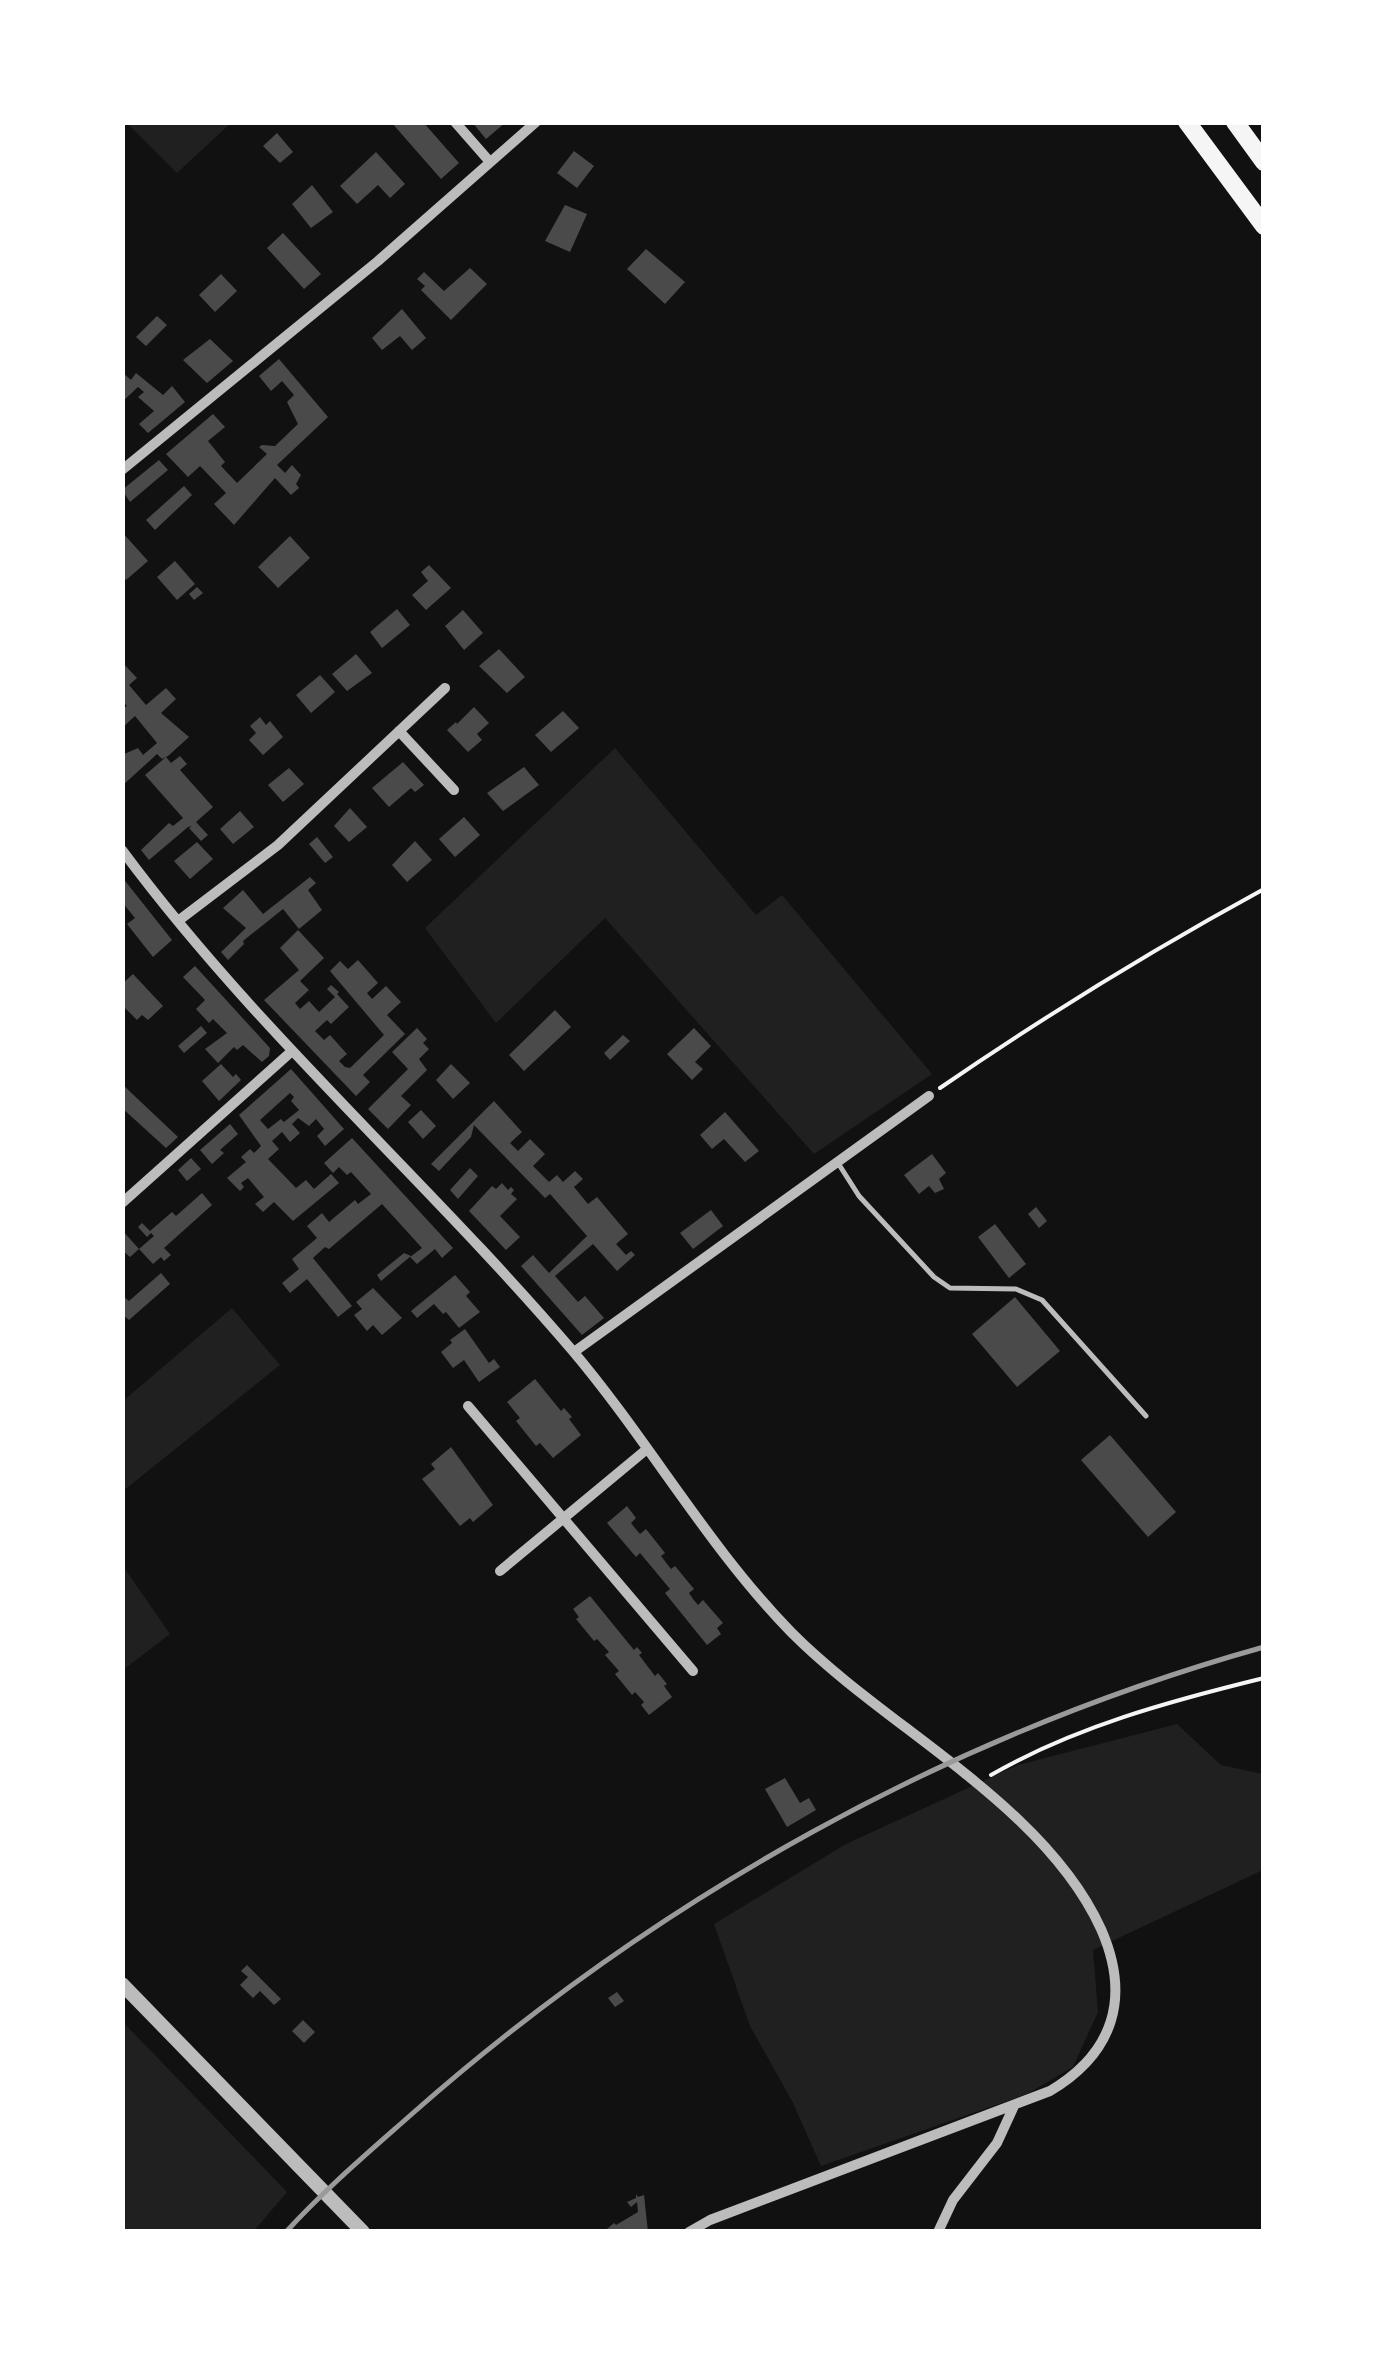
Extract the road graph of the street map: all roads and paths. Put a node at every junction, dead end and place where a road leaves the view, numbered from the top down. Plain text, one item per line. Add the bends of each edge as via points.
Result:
1 (455, 122) edge
2 (536, 122) edge
3 (1188, 122) edge
4 (1236, 122) edge
5 (490, 162) junction
6 (1264, 162) edge
7 (1264, 226) edge
8 (122, 470) edge
9 (444, 688) dead end
10 (399, 731) junction
11 (454, 790) dead end
12 (122, 850) edge
13 (1264, 889) edge
14 (178, 921) junction
15 (292, 1051) junction
16 (929, 1096) joint
17 (836, 1161) junction
18 (122, 1202) edge
19 (574, 1352) junction
20 (468, 1406) dead end
21 (1146, 1416) dead end
22 (647, 1449) junction
23 (561, 1520) junction
24 (500, 1571) dead end
25 (693, 1671) dead end
26 (1264, 1678) edge
27 (976, 1784) junction
28 (122, 1984) edge
29 (1014, 2106) junction
30 (362, 2232) edge
31 (689, 2232) edge
32 (938, 2232) edge

1 - 5 street
2 - 5 street
3 - 7 highway
4 - 6 highway
5 - 8 street
9 - 10 street
10 - 11 street
10 - 14 street via 278,845
12 - 14 street
13 - 16 path via 1040,1020
14 - 15 street
15 - 18 street
15 - 19 street
16 - 17 street
17 - 19 street
17 - 21 lane via 934,1277 950,1288 1016,1289 1042,1300
19 - 22 street
20 - 23 street
22 - 23 street
22 - 27 street via 790,1630 837,1676
23 - 24 street
23 - 25 street
26 - 27 path via 1054,1741
27 - 29 street via 1068,1876 1100,1927 1115,1978 1110,2028 1090,2062 1050,2092
28 - 30 street
29 - 31 street
29 - 32 street

